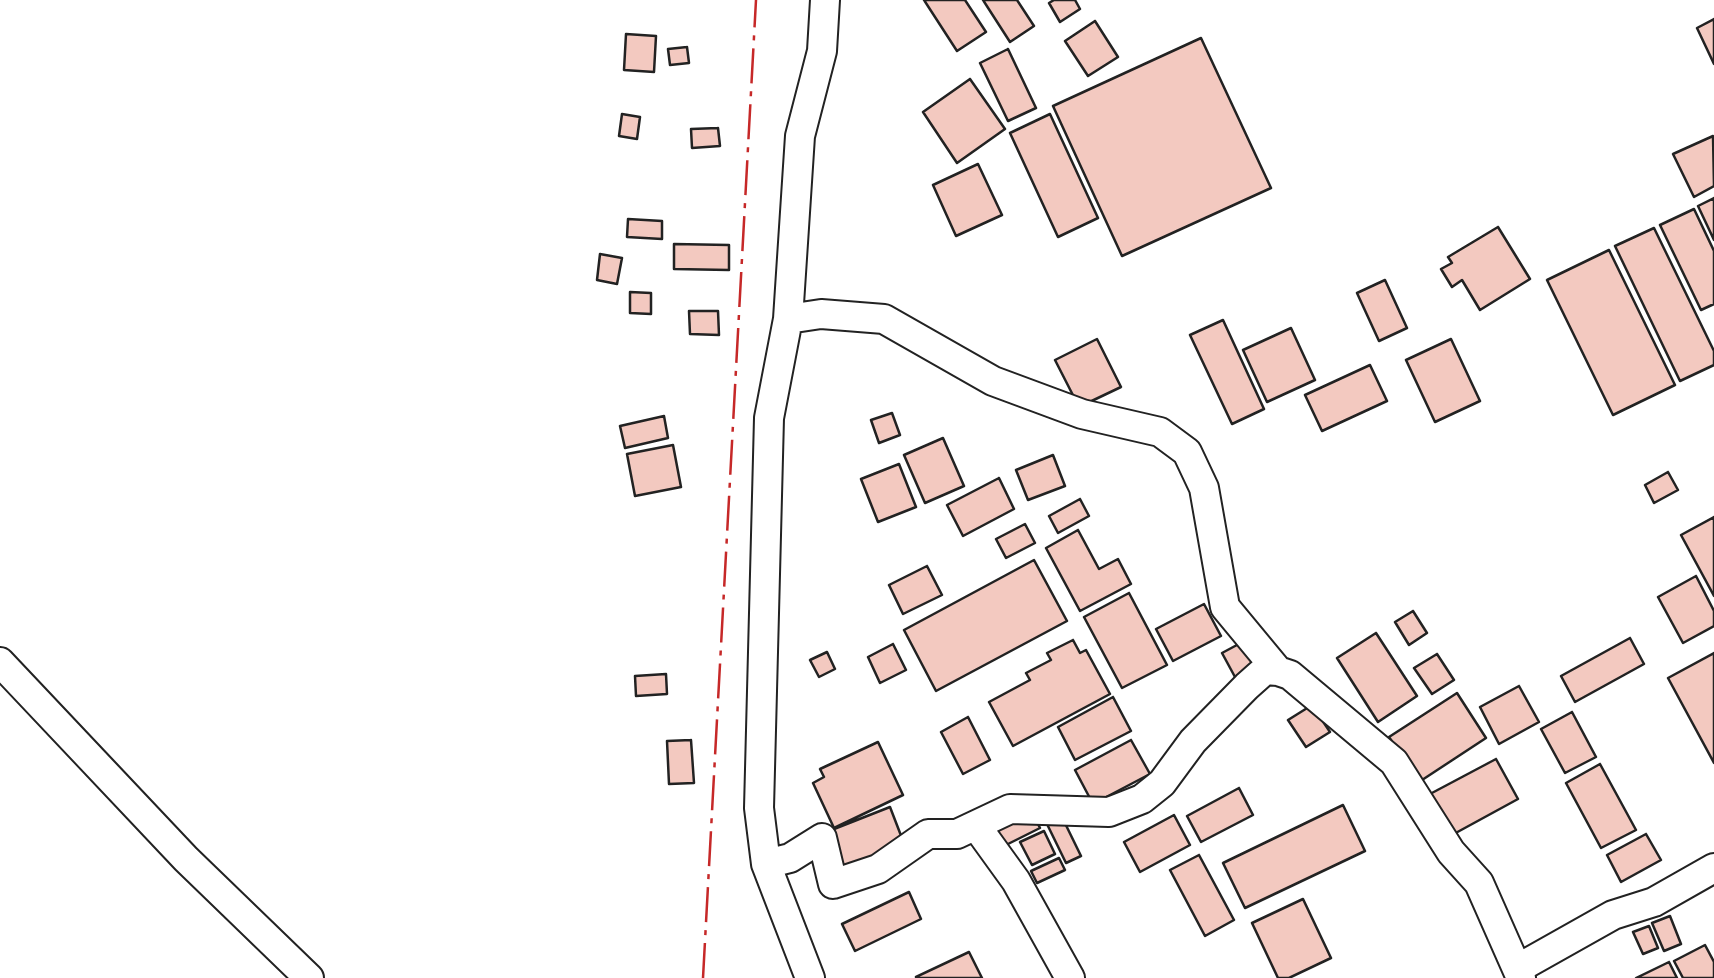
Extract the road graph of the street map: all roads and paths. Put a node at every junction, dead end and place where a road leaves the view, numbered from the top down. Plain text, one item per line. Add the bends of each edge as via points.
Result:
1 (825, 0) edge
2 (788, 319) junction
3 (0, 662) edge
4 (1278, 670) junction
5 (977, 827) junction
6 (766, 864) junction
7 (1714, 868) edge
8 (1519, 974) edge
9 (309, 978) edge
10 (810, 978) edge
11 (1070, 978) edge

1 - 2 street via 822,50 800,136
2 - 4 street via 821,314 884,320 1038,400 1160,432 1187,452 1204,488 1225,607
2 - 6 street via 769,418 758,808
3 - 9 street
4 - 5 street via 1265,670 1247,686 1142,799 1108,812 1010,809
4 - 8 street via 1394,762 1478,883
5 - 6 street via 928,834 878,869 833,884 822,838
5 - 11 street
6 - 10 street
7 - 8 street via 1654,902 1614,915

